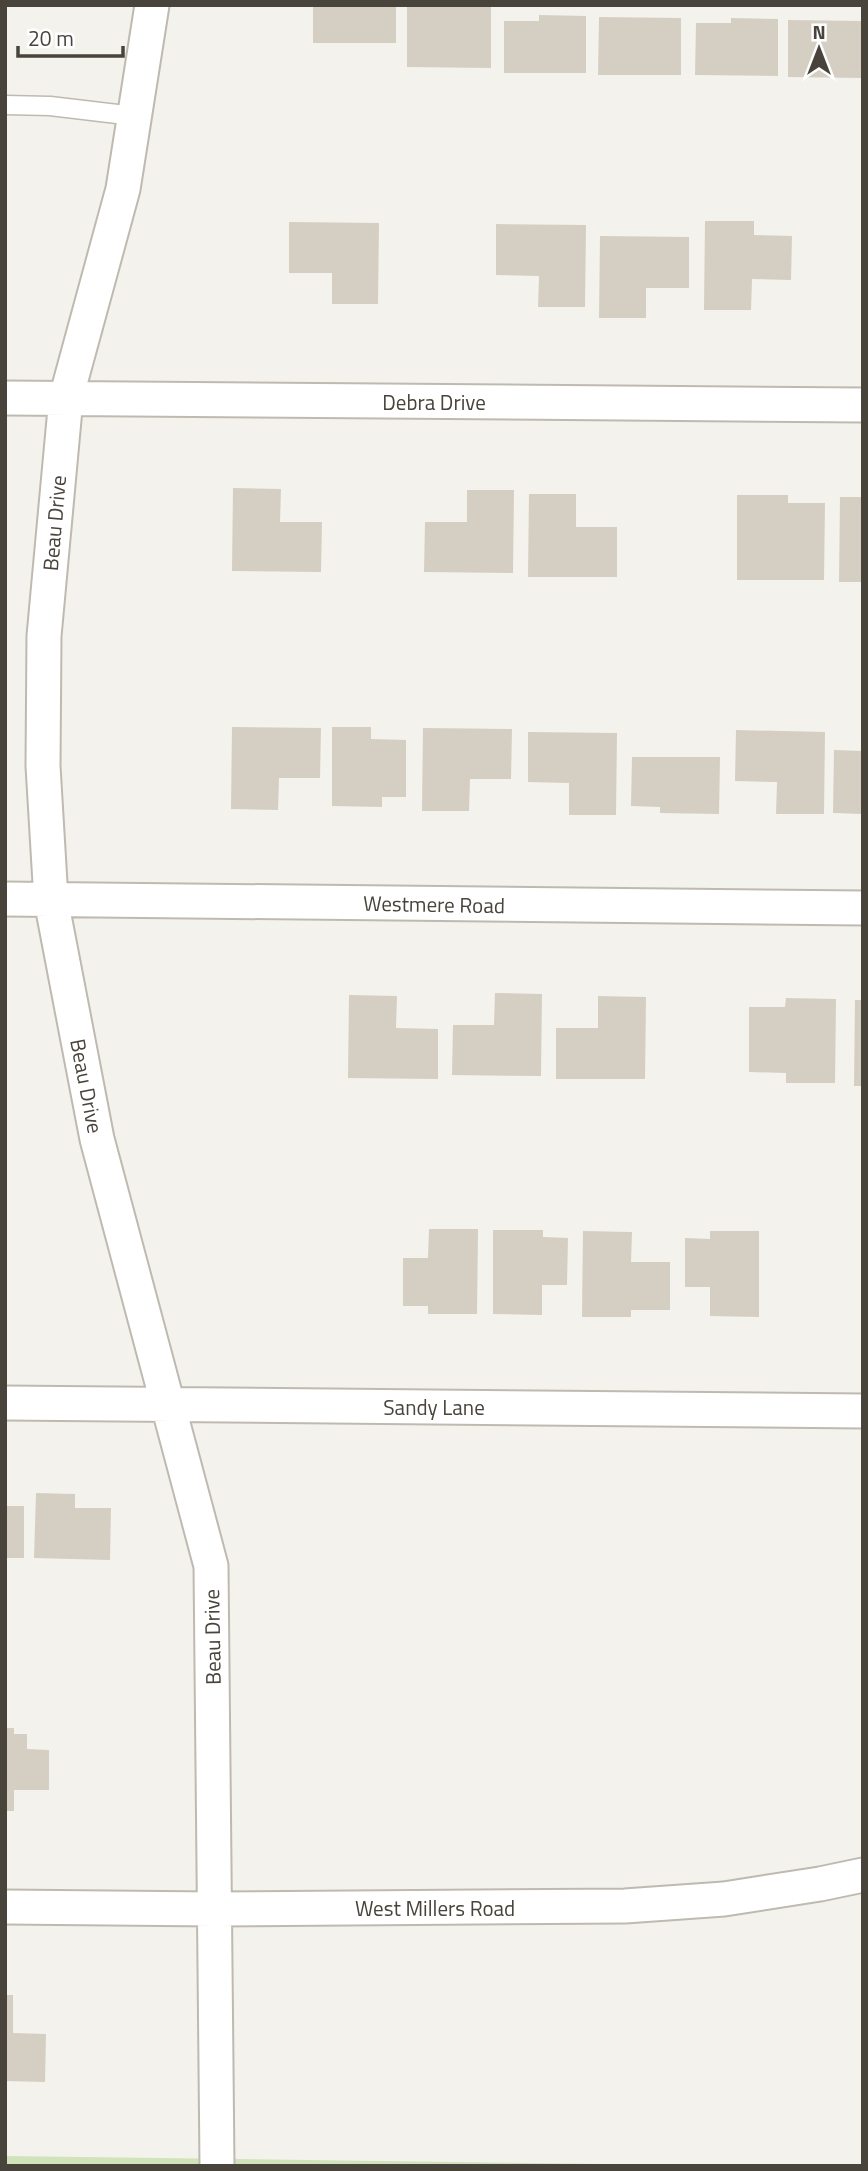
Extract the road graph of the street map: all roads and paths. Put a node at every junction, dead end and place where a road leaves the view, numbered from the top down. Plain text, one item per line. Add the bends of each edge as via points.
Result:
1 (152, 5) edge
2 (5, 105) edge
3 (134, 116) junction
4 (5, 398) edge
5 (66, 398) junction
6 (863, 405) edge
7 (5, 900) edge
8 (51, 900) junction
9 (863, 908) edge
10 (5, 1403) edge
11 (169, 1405) junction
12 (863, 1410) edge
13 (863, 1875) edge
14 (5, 1907) edge
15 (214, 1909) junction
16 (217, 2166) edge

1 - 3 street, Beau Drive
2 - 3 lane
3 - 5 street, Beau Drive via 123,190
4 - 5 street, Debra Drive
5 - 6 street, Debra Drive
5 - 8 street, Beau Drive via 44,636 43,766
7 - 8 street, Westmere Road
8 - 9 street, Westmere Road
8 - 11 street, Beau Drive via 97,1139
10 - 11 street, Sandy Lane
11 - 12 street, Sandy Lane
11 - 15 street, Beau Drive via 211,1566
13 - 15 street, West Millers Road via 724,1899 625,1906
14 - 15 street, West Millers Road
15 - 16 street, Beau Drive

